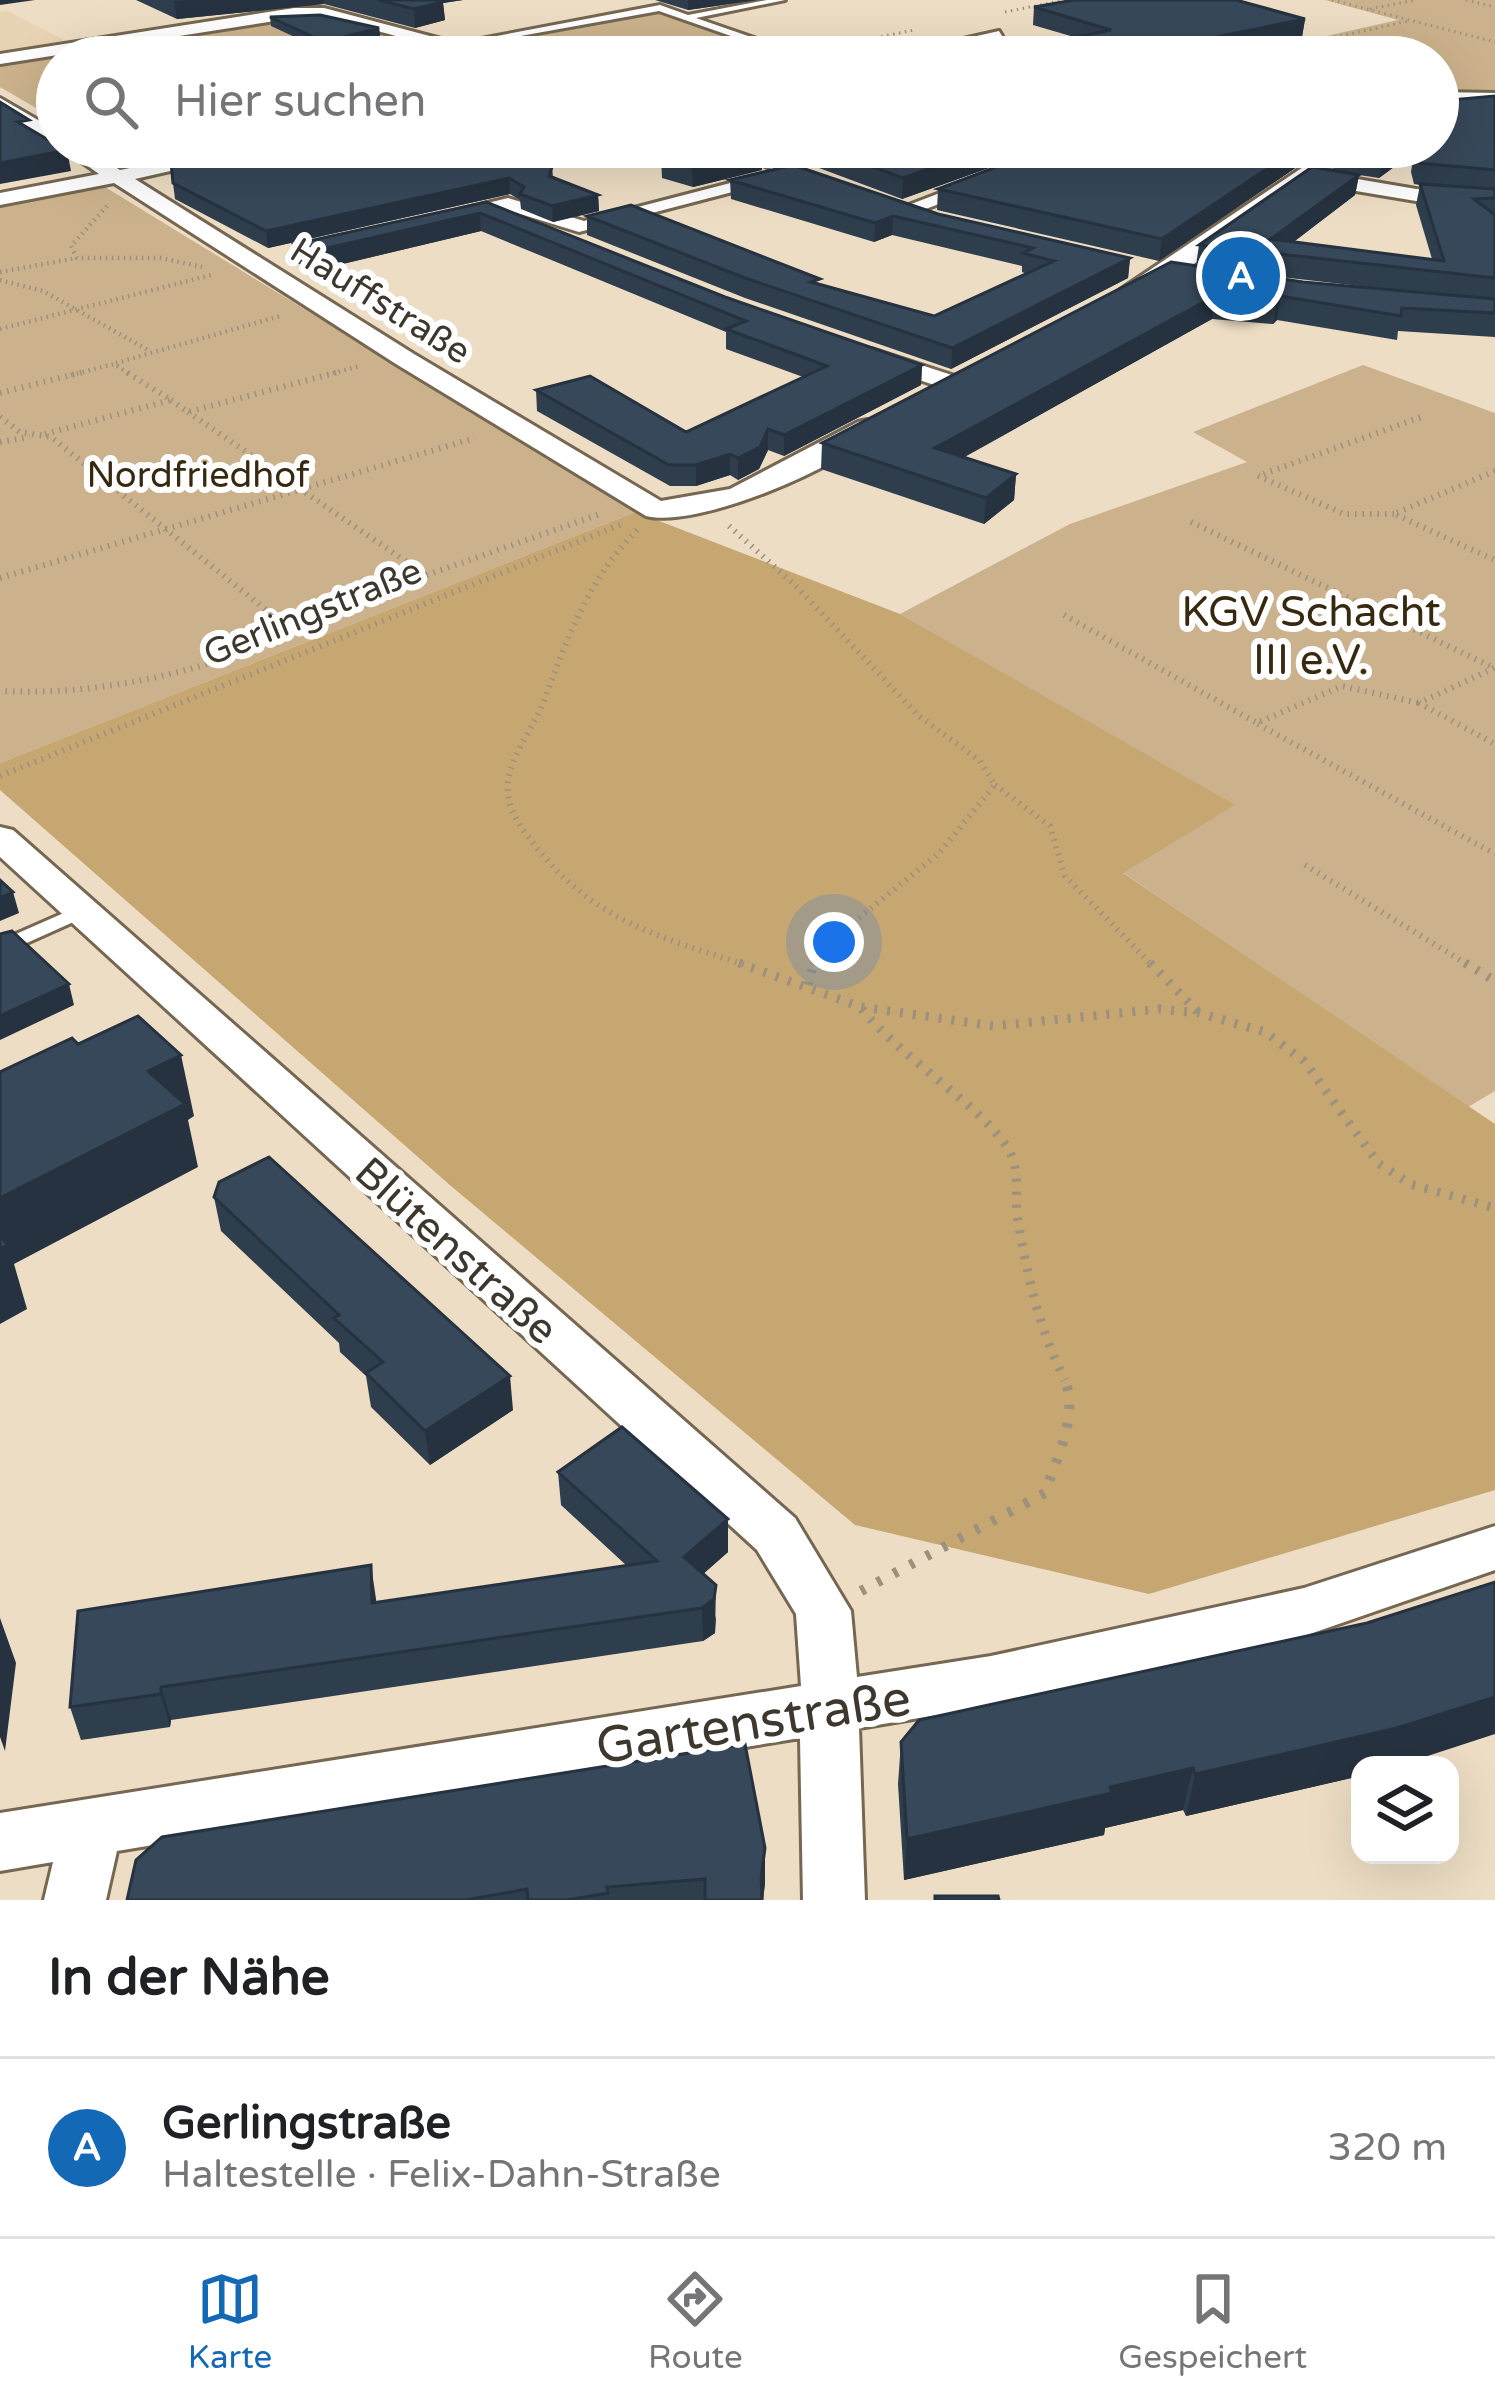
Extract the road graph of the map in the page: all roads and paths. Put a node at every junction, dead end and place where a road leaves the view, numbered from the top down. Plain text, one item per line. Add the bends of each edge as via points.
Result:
1 (781, 0) edge
2 (1332, 0) edge
3 (1415, 0) edge
4 (1466, 0) edge
5 (350, 3) dead end
6 (292, 6) edge
7 (1495, 7) edge
8 (327, 10) junction
9 (1369, 10) junction
10 (686, 17) junction
11 (1410, 20) junction
12 (999, 34) dead end
13 (127, 36) edge
14 (424, 36) edge
15 (500, 36) edge
16 (740, 36) edge
17 (990, 36) edge
18 (1341, 36) edge
19 (1495, 42) edge
20 (36, 52) edge
21 (0, 59) edge
22 (1459, 97) edge
23 (1495, 98) edge
24 (0, 104) edge
25 (24, 118) junction
26 (0, 122) edge
27 (36, 126) edge
28 (104, 168) edge
29 (158, 168) edge
30 (784, 168) edge
31 (1005, 168) edge
32 (1316, 168) edge
33 (794, 172) junction
34 (117, 176) junction
35 (1304, 176) junction
36 (0, 199) edge
37 (1495, 200) edge
38 (881, 204) junction
39 (85, 206) dead end
40 (485, 207) junction
41 (940, 222) edge
42 (416, 223) edge
43 (579, 226) junction
44 (553, 233) junction
45 (594, 249) edge
46 (77, 258) junction
47 (1130, 263) edge
48 (1180, 272) junction
49 (0, 276) edge
50 (1109, 301) edge
51 (265, 306) dead end
52 (80, 309) junction
53 (280, 316) junction
54 (297, 326) dead end
55 (0, 329) edge
56 (852, 350) edge
57 (149, 351) junction
58 (348, 358) dead end
59 (114, 364) junction
60 (0, 393) edge
61 (171, 400) junction
62 (188, 412) junction
63 (1424, 416) dead end
64 (0, 417) edge
65 (456, 426) dead end
66 (39, 435) junction
67 (0, 442) edge
68 (1495, 471) edge
69 (300, 489) junction
70 (588, 503) dead end
71 (709, 507) junction
72 (652, 512) junction
73 (1394, 514) junction
74 (1191, 522) dead end
75 (170, 529) junction
76 (1495, 560) edge
77 (427, 576) junction
78 (0, 578) edge
79 (1064, 614) dead end
80 (285, 625) junction
81 (1495, 668) edge
82 (0, 692) edge
83 (1419, 703) junction
84 (1257, 723) junction
85 (1495, 744) edge
86 (0, 776) edge
87 (994, 785) junction
88 (0, 838) edge
89 (1495, 854) edge
90 (1305, 865) dead end
91 (82, 911) junction
92 (0, 949) edge
93 (1495, 981) edge
94 (808, 985) junction
95 (861, 1007) junction
96 (1199, 1013) junction
97 (1495, 1208) edge
98 (1495, 1548) edge
99 (823, 1611) junction
100 (832, 1709) junction
101 (92, 1827) junction
102 (0, 1842) edge
103 (75, 1900) edge
104 (834, 1900) edge

1 - 10 lane
2 - 9 path
3 - 9 path
4 - 7 path
5 - 8 street
6 - 8 street
6 - 13 street
8 - 14 street
9 - 11 path
10 - 15 lane via 660,8
10 - 16 lane
11 - 18 path
11 - 19 path
12 - 17 lane
20 - 21 street
22 - 23 street
24 - 25 street
25 - 26 street
25 - 27 street
28 - 34 street, Hauffstraße
29 - 34 street
30 - 33 street
31 - 38 street
32 - 35 street
33 - 38 street
33 - 43 street
34 - 36 street
34 - 72 street, Hauffstraße via 265,259
35 - 37 street
35 - 48 street
38 - 41 street
39 - 46 path via 109,206 71,246
40 - 42 street
40 - 43 street via 521,206
40 - 44 street
43 - 44 street
44 - 45 street
46 - 49 path
46 - 52 path via 160,258 216,275
47 - 48 street
48 - 50 street
49 - 52 path
51 - 53 path
52 - 55 path
52 - 57 path
53 - 54 path
53 - 57 path
56 - 71 street via 962,378
57 - 59 path
58 - 62 path via 360,366
59 - 60 path
59 - 61 path
61 - 62 path
61 - 66 path
62 - 69 path
63 - 73 path via 1258,476 1344,514
64 - 66 path via 20,433
65 - 69 path via 475,438
66 - 67 path
66 - 75 path via 51,436
68 - 73 path
69 - 75 path
69 - 77 path
70 - 77 path via 605,514
71 - 72 street
71 - 87 path via 919,716 980,761
72 - 86 path, Gerlingstraße
72 - 94 path via 606,561 557,659 508,781 514,820 589,903 664,939
73 - 76 path
74 - 81 path
75 - 78 path
75 - 80 path
77 - 80 path
79 - 84 path
80 - 82 path via 296,634 157,682
81 - 83 path
83 - 84 path via 1342,686
83 - 85 path
84 - 89 path
87 - 94 path via 939,853 816,953
87 - 96 path via 1050,826 1065,876
88 - 91 street, Blütenstraße
90 - 93 path
91 - 92 lane
91 - 99 street, Blütenstraße via 776,1534
94 - 95 path
95 - 96 path via 994,1026 1159,1009
95 - 99 path via 883,1037 997,1133 1014,1160 1017,1218 1038,1310 1070,1390 1045,1493
96 - 97 path via 1265,1032 1304,1061 1378,1163 1410,1184
98 - 100 street, Gartenstraße via 1304,1612
99 - 100 street, Blütenstraße
100 - 101 street, Gartenstraße
100 - 104 street, Blütenstraße
101 - 102 street, Gartenstraße
101 - 103 street

